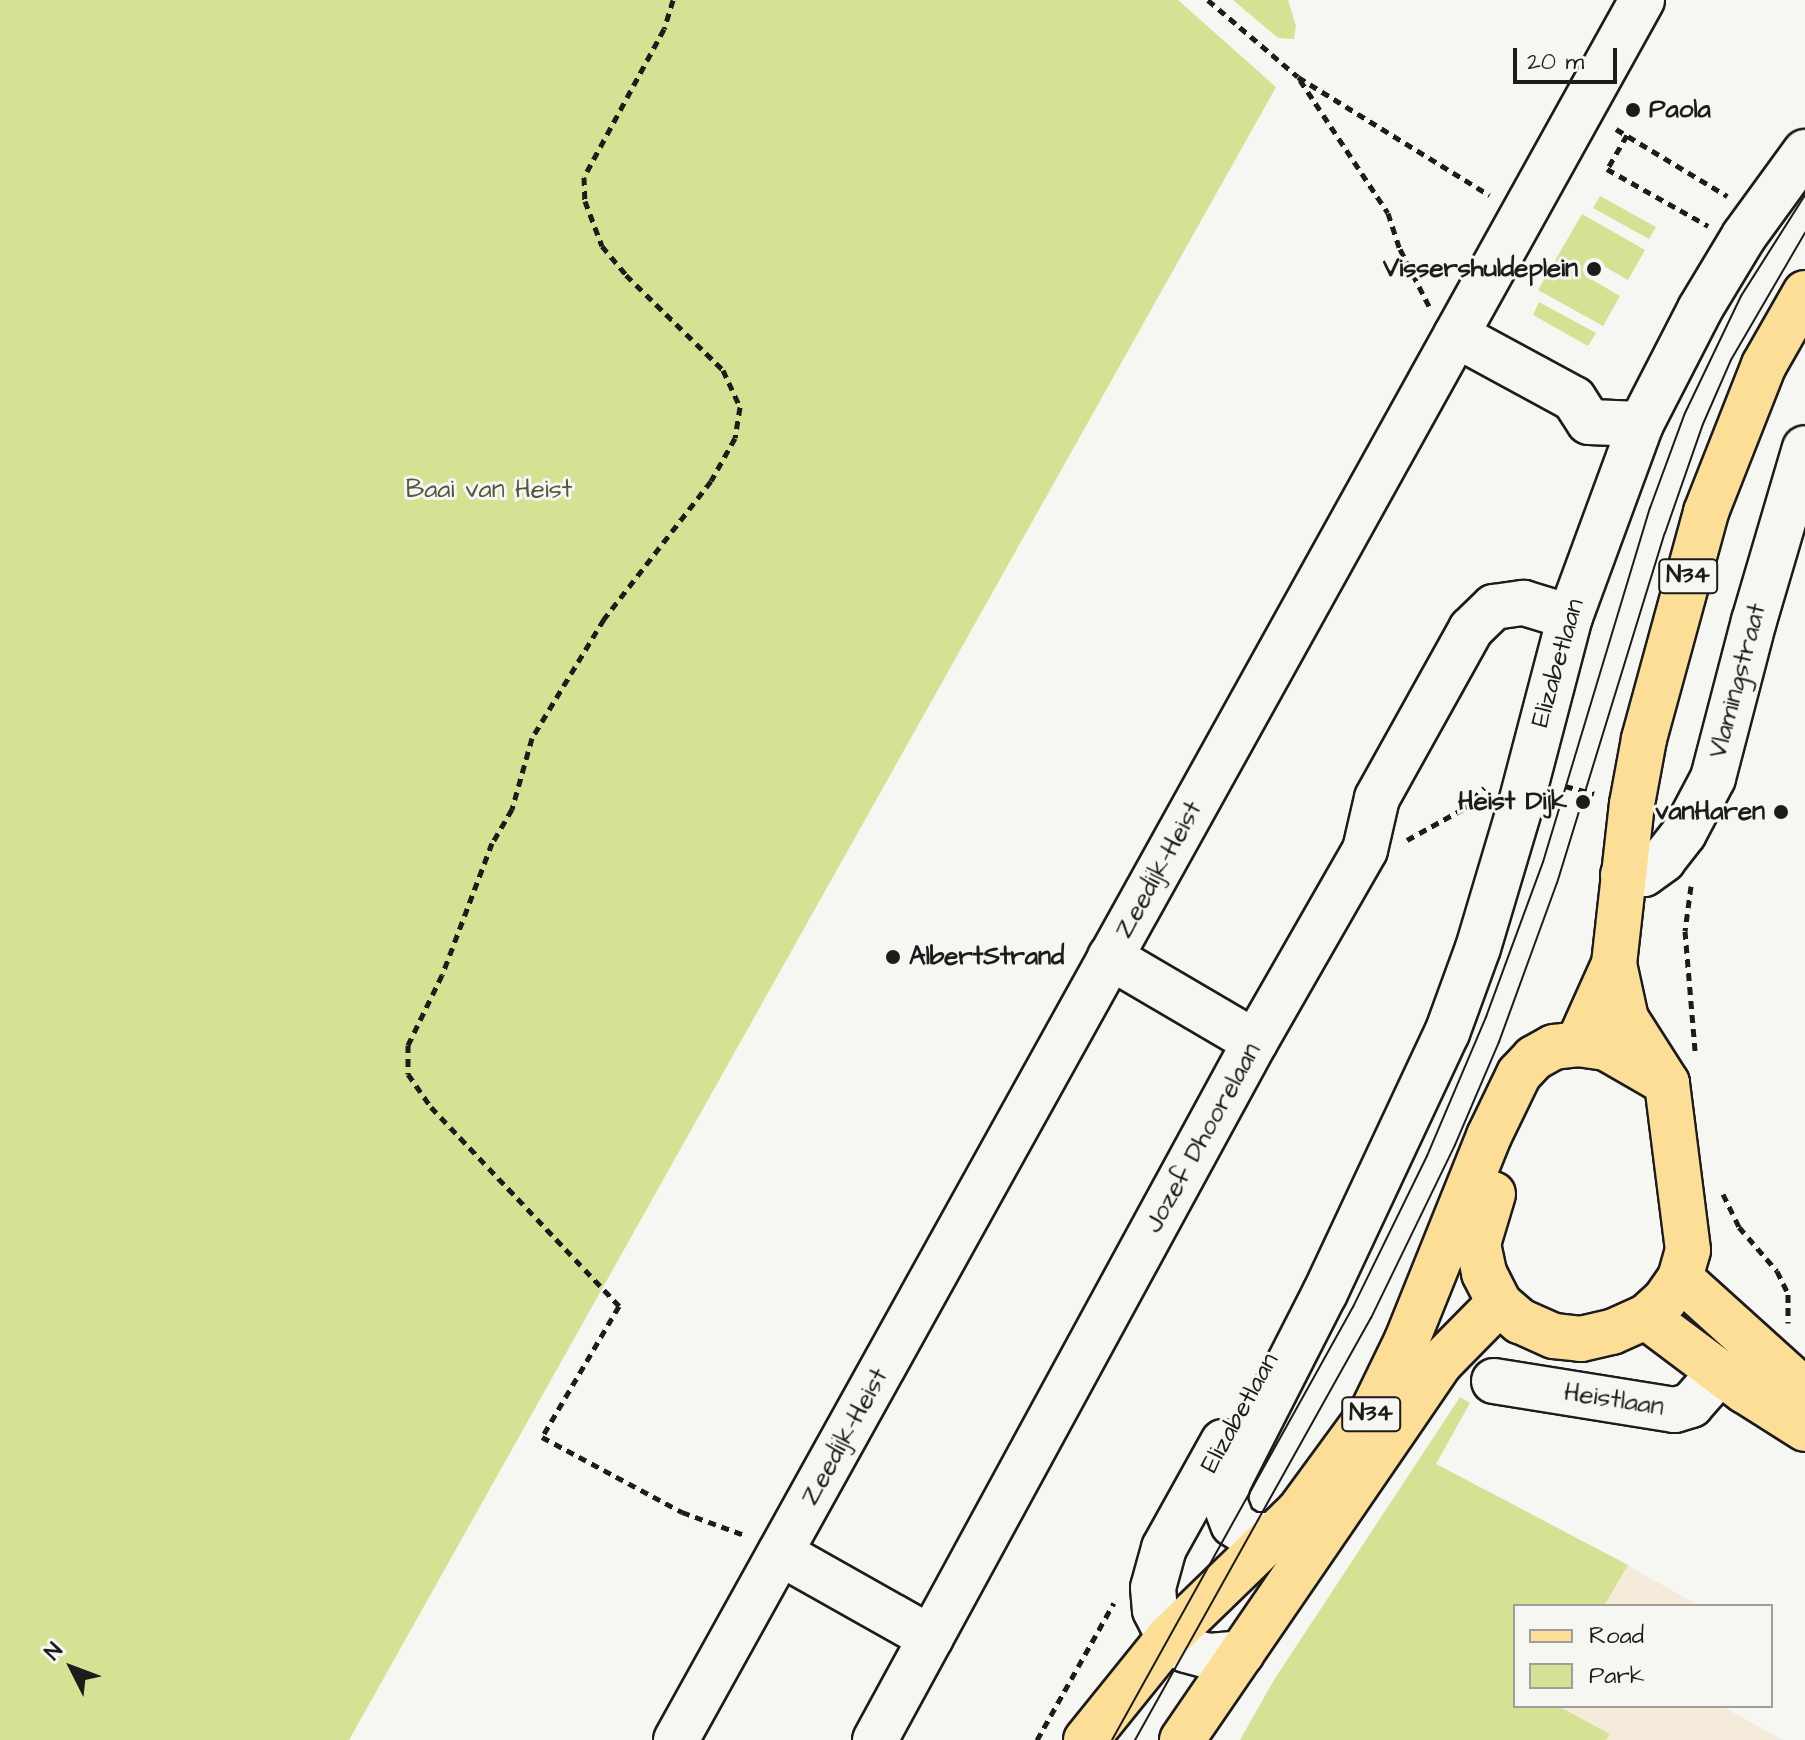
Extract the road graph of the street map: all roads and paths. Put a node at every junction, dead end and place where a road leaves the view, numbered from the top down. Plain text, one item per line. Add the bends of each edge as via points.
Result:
1 (673, 0) edge
2 (1208, 0) edge
3 (1642, 0) edge
4 (1298, 77) junction
5 (1581, 110) junction
6 (1627, 135) junction
7 (1805, 152) edge
8 (1492, 197) dead end
9 (1758, 216) junction
10 (1709, 226) dead end
11 (1805, 293) edge
12 (1444, 323) junction
13 (1641, 424) junction
14 (1805, 448) edge
15 (1796, 507) edge
16 (1570, 617) junction
17 (1560, 785) dead end
18 (1479, 792) dead end
19 (1596, 794) dead end
20 (1397, 849) dead end
21 (1693, 873) dead end
22 (1623, 875) junction
23 (1110, 957) junction
24 (1614, 964) junction
25 (1255, 1042) junction
26 (1578, 1044) junction
27 (1682, 1073) junction
28 (1489, 1136) junction
29 (1720, 1185) dead end
30 (1366, 1199) junction
31 (1680, 1278) junction
32 (1499, 1303) junction
33 (1646, 1317) junction
34 (1771, 1357) junction
35 (1720, 1372) junction
36 (1494, 1381) dead end
37 (1805, 1391) edge
38 (1805, 1429) edge
39 (1272, 1535) junction
40 (770, 1547) junction
41 (1114, 1602) dead end
42 (1169, 1637) junction
43 (931, 1638) junction
44 (1242, 1653) junction
45 (676, 1740) edge
46 (875, 1740) edge
47 (1037, 1740) edge
48 (1086, 1740) edge
49 (1182, 1740) edge

1 - 40 path via 664,29 584,177 585,201 602,246 723,370 740,407 735,438 711,481 604,619 532,738 512,809 492,843 442,975 408,1045 408,1074 431,1107 619,1306 542,1437 682,1512
2 - 4 path
3 - 5 street, Zeedijk-Heist
4 - 8 path
4 - 12 path via 1388,213 1400,249
5 - 6 path
5 - 12 street, Zeedijk-Heist
6 - 9 path
6 - 10 path via 1607,169
7 - 9 street, Elizabetlaan
9 - 13 street, Elizabetlaan via 1700,309
11 - 22 main road, N34 via 1764,365 1706,512 1644,739
12 - 13 street via 1574,399 1589,422
12 - 23 street, Zeedijk-Heist
13 - 16 street, Elizabetlaan
14 - 15 street, Vlamingstraat
15 - 22 street, Vlamingstraat via 1707,792 1663,860 1644,874
16 - 25 street, Jozef Dhoorelaan via 1524,603 1494,607 1471,629 1377,798 1365,850
16 - 30 street, Elizabetlaan via 1478,948 1441,1046
17 - 19 path
18 - 20 path via 1463,809
21 - 27 path via 1685,931
22 - 24 main road, N34
23 - 25 street
23 - 40 street, Zeedijk-Heist
24 - 26 main road, N34
24 - 27 main road, N34 via 1626,1019
25 - 43 street, Jozef Dhoorelaan
26 - 27 main road
26 - 28 main road, N34 via 1554,1047 1534,1058 1519,1074
27 - 31 main road, N34 via 1688,1250
28 - 32 main road via 1503,1164 1478,1244 1484,1273
28 - 39 main road, N34 via 1373,1410 1299,1511
29 - 34 path via 1739,1227 1777,1271 1788,1294 1790,1318
30 - 39 street, Elizabetlaan via 1325,1293 1228,1483 1224,1500 1233,1524 1250,1535
30 - 42 street, Elizabetlaan via 1311,1285 1164,1548 1153,1588 1155,1610
31 - 33 main road, N34
31 - 34 main road
32 - 33 main road, N34 via 1520,1321 1554,1336 1581,1339
32 - 44 main road, N34 via 1441,1362
33 - 35 main road
34 - 37 main road
35 - 36 street, Heistlaan via 1691,1405 1675,1410
35 - 38 main road
39 - 42 main road, N34
40 - 43 street
40 - 45 street, Zeedijk-Heist
41 - 47 path
42 - 44 street via 1186,1650 1209,1656
42 - 48 main road, N34
43 - 46 street, Jozef Dhoorelaan
44 - 49 main road, N34

